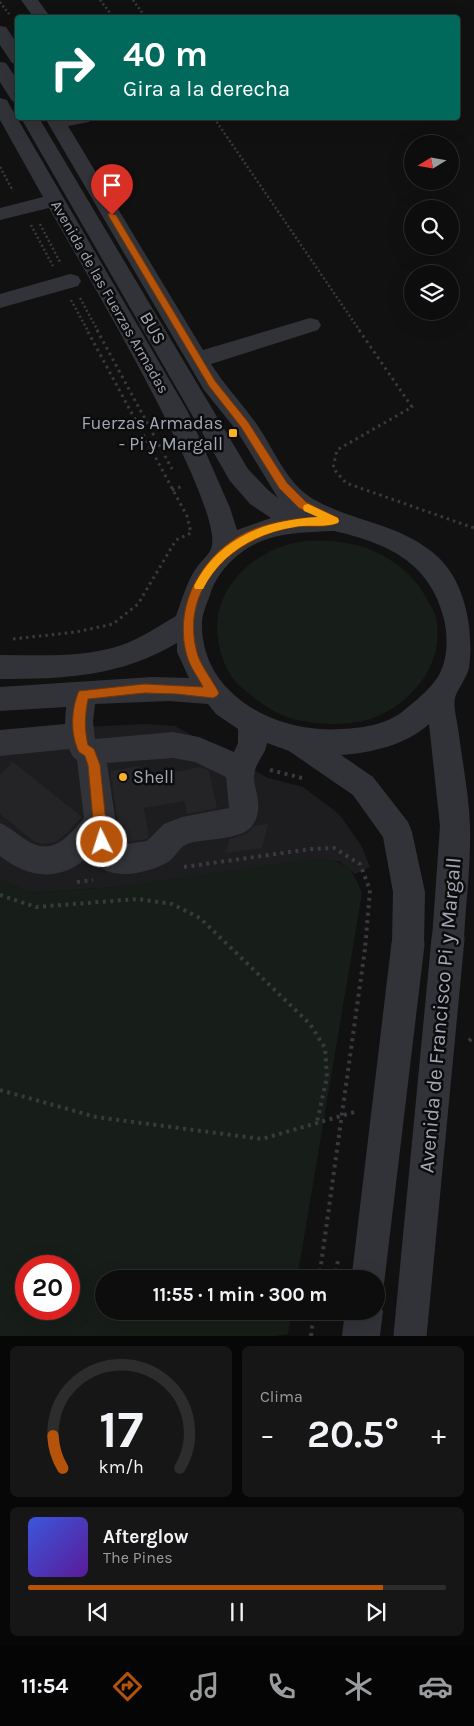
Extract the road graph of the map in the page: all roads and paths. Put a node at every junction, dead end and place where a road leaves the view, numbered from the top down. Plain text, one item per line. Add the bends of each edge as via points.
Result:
1 (29, 0) edge
2 (100, 0) edge
3 (133, 0) edge
4 (41, 15) edge
5 (112, 15) edge
6 (144, 15) edge
7 (0, 31) edge
8 (15, 54) edge
9 (0, 67) edge
10 (15, 92) edge
11 (0, 104) edge
12 (31, 120) edge
13 (56, 120) edge
14 (215, 120) edge
15 (0, 167) edge
16 (55, 200) junction
17 (26, 207) junction
18 (0, 214) edge
19 (66, 282) junction
20 (0, 301) edge
21 (310, 325) dead end
22 (198, 360) junction
23 (172, 470) dead end
24 (239, 475) junction
25 (177, 478) dead end
26 (182, 487) dead end
27 (334, 521) junction
28 (296, 522) junction
29 (474, 528) edge
30 (256, 532) junction
31 (224, 552) junction
32 (189, 622) junction
33 (8, 640) dead end
34 (0, 668) edge
35 (213, 693) junction
36 (440, 694) junction
37 (83, 695) junction
38 (0, 699) edge
39 (251, 723) junction
40 (298, 742) junction
41 (0, 743) edge
42 (85, 744) junction
43 (240, 769) junction
44 (100, 821) junction
45 (0, 837) edge
46 (176, 868) dead end
47 (99, 879) dead end
48 (71, 882) dead end
49 (0, 895) edge
50 (474, 1036) edge
51 (467, 1042) dead end
52 (0, 1090) edge
53 (364, 1109) dead end
54 (317, 1122) junction
55 (320, 1270) edge
56 (369, 1270) edge
57 (313, 1320) edge
58 (363, 1320) edge
59 (311, 1336) edge
60 (361, 1336) edge
61 (410, 1336) edge

1 - 4 street
2 - 5 path
3 - 6 path
7 - 8 street
9 - 10 street
11 - 16 street, Avenida de las Fuerzas Armadas
12 - 24 street, BUS
13 - 22 street
14 - 29 path via 412,407 337,450 333,468 346,483
15 - 17 path
16 - 17 street
16 - 31 street, Avenida de las Fuerzas Armadas via 179,420 218,508 224,530
17 - 18 street
17 - 19 path
17 - 19 path
19 - 20 street
19 - 23 path
19 - 33 path via 187,516 190,532 176,540 138,604 113,624
21 - 22 street
22 - 27 street via 292,497
24 - 28 street, BUS via 259,497
24 - 30 street via 253,512
25 - 26 path
27 - 28 street
27 - 36 street via 366,527 396,540 444,580 456,607 461,636 458,662 450,682
28 - 30 street
30 - 31 street
31 - 32 street via 206,572 194,596
32 - 34 street via 120,657 94,663
32 - 35 street via 193,658
35 - 37 street via 144,688
35 - 39 street via 236,715
36 - 40 street via 414,719 380,737 340,744
36 - 61 street, Avenida de Francisco Pi y Margall, bridge via 455,826 448,939
37 - 38 street
37 - 42 street via 78,720
39 - 40 street
39 - 43 street via 252,751
40 - 56 street, Avenida de Francisco Pi y Margall, bridge via 363,786 396,832 409,892 408,944
41 - 42 street
42 - 43 street via 173,745 200,750
42 - 44 street via 94,765
43 - 44 street via 245,809 241,816 232,822 180,832 153,855 116,860 107,856
44 - 45 street via 81,843 60,859 36,861 11,848
46 - 55 path, bridge via 334,848 360,864 368,881 365,949
47 - 48 path
49 - 54 path via 36,907 138,899 172,904 200,918 310,1024 325,1048 327,1077
50 - 51 path
52 - 54 path via 96,1117 262,1139
53 - 54 path
57 - 59 path
58 - 60 street

